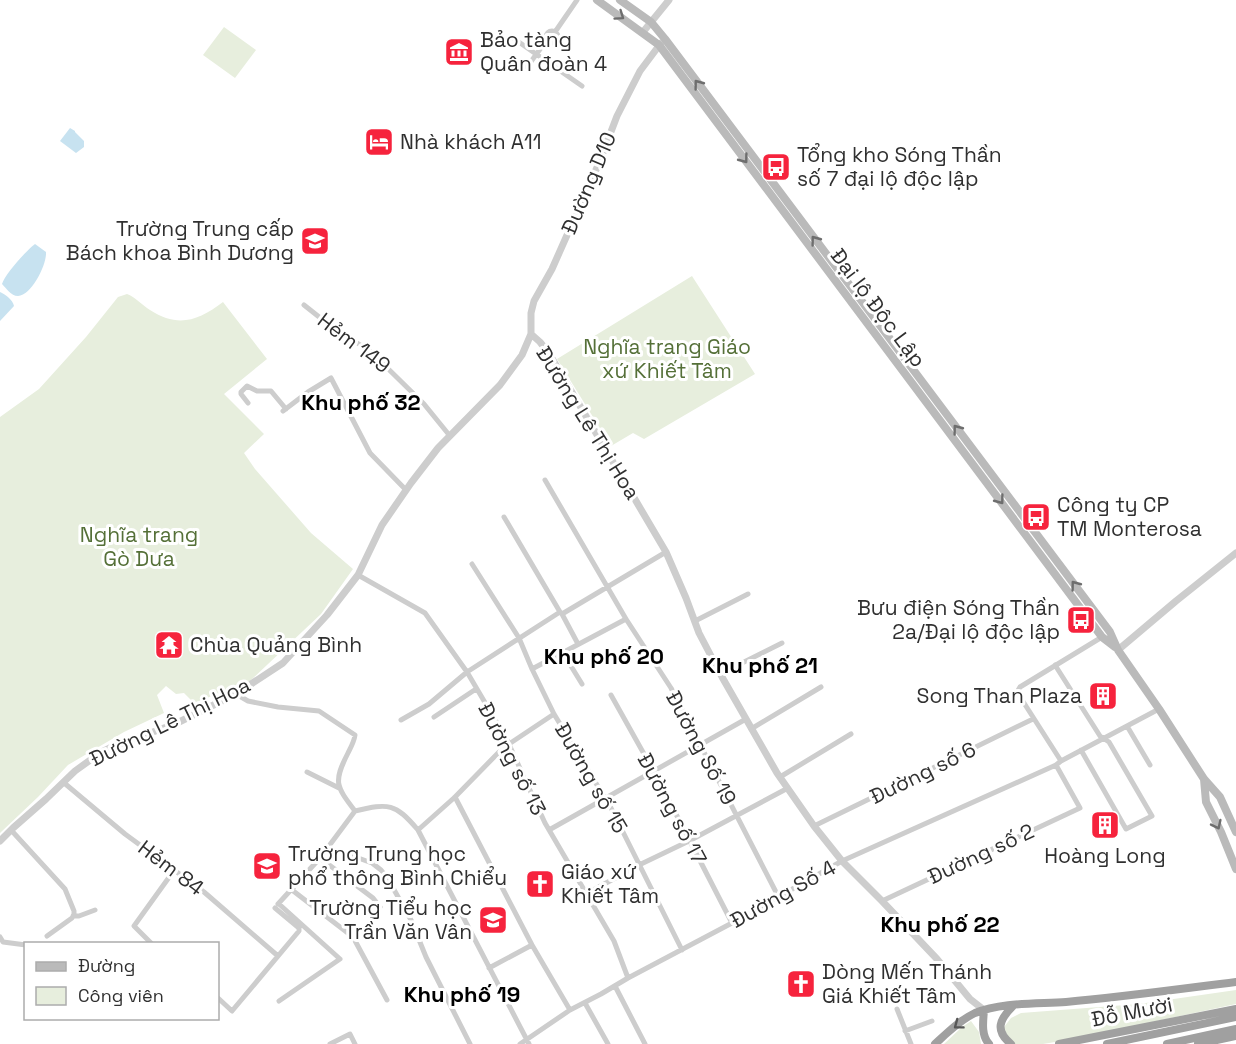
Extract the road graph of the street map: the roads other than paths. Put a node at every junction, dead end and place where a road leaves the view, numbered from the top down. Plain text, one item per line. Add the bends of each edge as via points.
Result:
1 (577, 0) edge
2 (597, 0) edge
3 (620, 0) edge
4 (669, 0) edge
5 (651, 22) junction
6 (643, 32) junction
7 (513, 38) dead end
8 (662, 42) junction
9 (536, 55) junction
10 (527, 67) dead end
11 (582, 86) dead end
12 (304, 305) dead end
13 (531, 334) junction
14 (248, 403) dead end
15 (450, 436) junction
16 (545, 480) dead end
17 (406, 490) junction
18 (504, 517) dead end
19 (666, 552) junction
20 (1236, 553) edge
21 (472, 564) dead end
22 (358, 575) junction
23 (606, 587) junction
24 (748, 594) dead end
25 (561, 613) junction
26 (626, 620) junction
27 (695, 621) junction
28 (1102, 637) junction
29 (519, 638) junction
30 (578, 644) junction
31 (782, 644) dead end
32 (1119, 650) junction
33 (563, 653) junction
34 (1055, 665) junction
35 (532, 669) junction
36 (467, 672) junction
37 (720, 674) junction
38 (582, 684) dead end
39 (821, 687) dead end
40 (476, 689) junction
41 (236, 694) junction
42 (611, 695) dead end
43 (1159, 709) junction
44 (554, 714) junction
45 (434, 717) dead end
46 (746, 719) junction
47 (1033, 719) junction
48 (401, 720) dead end
49 (1127, 726) junction
50 (751, 729) junction
51 (851, 734) dead end
52 (1104, 739) junction
53 (509, 744) junction
54 (700, 744) junction
55 (1081, 750) junction
56 (1058, 763) junction
57 (1150, 765) dead end
58 (653, 771) junction
59 (307, 772) dead end
60 (780, 777) junction
61 (1204, 779) junction
62 (63, 782) junction
63 (339, 788) junction
64 (788, 788) junction
65 (455, 797) junction
66 (605, 798) junction
67 (355, 811) junction
68 (737, 815) junction
69 (814, 826) junction
70 (11, 830) junction
71 (418, 830) junction
72 (549, 830) junction
73 (1236, 832) edge
74 (689, 841) junction
75 (0, 842) edge
76 (328, 847) junction
77 (320, 858) junction
78 (842, 861) junction
79 (639, 865) junction
80 (175, 869) junction
81 (1236, 869) edge
82 (292, 890) junction
83 (586, 894) junction
84 (778, 896) junction
85 (882, 901) junction
86 (277, 906) junction
87 (380, 907) dead end
88 (94, 910) dead end
89 (73, 916) junction
90 (732, 923) junction
91 (47, 936) dead end
92 (0, 937) edge
93 (150, 942) edge
94 (24, 944) edge
95 (532, 945) junction
96 (682, 950) junction
97 (278, 956) junction
98 (489, 968) junction
99 (1236, 976) edge
100 (628, 978) junction
101 (1236, 982) edge
102 (1219, 984) junction
103 (615, 986) junction
104 (219, 999) edge
105 (387, 999) dead end
106 (279, 1001) dead end
107 (585, 1003) junction
108 (1013, 1005) junction
109 (897, 1009) dead end
110 (1236, 1009) edge
111 (570, 1010) junction
112 (984, 1010) junction
113 (1236, 1017) edge
114 (1211, 1019) junction
115 (932, 1021) dead end
116 (1236, 1029) edge
117 (905, 1031) junction
118 (1236, 1036) edge
119 (1213, 1037) junction
120 (527, 1042) edge
121 (330, 1044) edge
122 (355, 1044) edge
123 (470, 1044) edge
124 (520, 1044) edge
125 (608, 1044) edge
126 (645, 1044) edge
127 (910, 1044) edge
128 (935, 1044) edge
129 (989, 1044) edge
130 (1011, 1044) edge
131 (1059, 1044) edge
132 (1107, 1044) edge
133 (1167, 1044) edge
134 (1198, 1044) edge

1 - 9 street via 555,32 545,36 546,41
2 -> 6 main road, Đại lộ Độc Lập
3 - 5 main road, Đại lộ Độc Lập
4 - 5 street
5 - 6 street
5 - 8 main road, Đại lộ Độc Lập
6 - 8 main road, Đại lộ Độc Lập
7 - 9 street
8 - 13 street, Đường D10 via 640,71 617,116 552,269 534,301
8 -> 28 main road, Đại lộ Độc Lập
32 -> 8 main road, Đại lộ Độc Lập via 1110,632
9 - 10 street
9 - 11 street
12 - 15 street, Hẻm 149 via 370,351
13 - 15 street, Đường Lê Thị Hoa via 522,355 500,385
13 - 19 street, Đường Lê Thị Hoa via 550,355
14 - 17 street via 241,392 249,386 257,391 270,391 285,410 331,378 370,453
15 - 17 street, Đường Lê Thị Hoa
16 - 23 street, Đường Số 19
17 - 22 street, Đường Lê Thị Hoa via 382,525
18 - 25 street
19 - 23 street
19 - 27 street, Đường Lê Thị Hoa
20 - 32 street
21 - 29 street
22 - 36 street, Đường số 13 via 425,613
22 - 41 street, Đường Lê Thị Hoa via 283,663
23 - 25 street
23 - 26 street, Đường Số 19
24 - 27 street
25 - 29 street
25 - 30 street
26 - 30 street
26 - 54 street, Đường Số 19 via 671,688
27 - 37 street, Đường Lê Thị Hoa
28 - 32 main road, Đại lộ Độc Lập
28 - 34 street
29 - 35 street, Đường số 15
29 - 36 street
30 - 33 street
31 - 37 street
32 - 43 main road, Đại lộ Độc Lập
33 - 35 street
33 - 38 street
34 - 47 street via 1017,692
34 - 52 street
35 - 44 street, Đường số 15
36 - 40 street, Đường số 13
36 - 48 street via 429,704
37 - 46 street, Đường Lê Thị Hoa
39 - 50 street
40 - 45 street
40 - 53 street, Đường số 13
41 - 62 street, Đường Lê Thị Hoa via 175,724 100,753
41 - 63 street via 248,701 319,711 355,735 339,769
42 - 58 street, Đường số 17
43 - 49 street, Đường Số 4
43 - 61 main road, Đại lộ Độc Lập
44 - 53 street
44 - 66 street, Đường số 15
46 - 50 street, Đường Lê Thị Hoa
46 - 54 street
47 - 56 street
47 - 69 street, Đường số 6
49 - 52 street, Đường Số 4
49 - 57 street
50 - 60 street, Đường Lê Thị Hoa
51 - 60 street
52 - 55 street, Đường Số 4
52 - 55 street via 1152,816 1126,829
53 - 65 street
53 - 72 street, Đường số 13
54 - 58 street
54 - 68 street, Đường Số 19
55 - 56 street, Đường Số 4
56 - 78 street, Đường Số 4
56 - 85 street, Đường số 2 via 1080,808
58 - 66 street
58 - 74 street, Đường số 17
59 - 63 street
60 - 64 street, Đường Lê Thị Hoa
61 - 73 main road, Đại lộ Độc Lập via 1220,797
61 -> 81 main road, Đại lộ Độc Lập via 1206,802
62 - 70 street, Đường Lê Thị Hoa
62 - 80 street, Hẻm 84 via 125,834
63 - 67 street
64 - 68 street
64 - 69 street, Đường Lê Thị Hoa
65 - 71 street
65 - 95 street
66 - 72 street
66 - 79 street, Đường số 15
67 - 71 street via 373,806 392,807 407,816
67 - 76 street
68 - 74 street
68 - 84 street, Đường Số 19
69 - 78 street, Đường Lê Thị Hoa
70 - 75 street, Đường Lê Thị Hoa
70 - 89 street via 64,889
71 - 98 street
72 - 83 street, Đường số 13
74 - 79 street
74 - 90 street, Đường số 17
76 - 77 street
76 - 123 street via 381,870 411,920
77 - 82 street
77 - 87 street
78 - 84 street, Đường Số 4
78 - 85 street, Đường Lê Thị Hoa
79 - 83 street
79 - 96 street, Đường số 15
80 - 93 street via 134,927
80 - 97 street, Hẻm 84
82 - 86 street
82 - 105 street via 353,937
83 - 100 street, Đường số 13 via 614,941
84 - 90 street, Đường Số 4
85 - 112 street, Đường Lê Thị Hoa
86 - 97 street via 300,929
86 - 106 street via 339,959
88 - 89 street
89 - 91 street
90 - 96 street, Đường Số 4
92 - 94 street via 3,942
95 - 98 street
95 - 111 street
96 - 100 street, Đường Số 4
97 - 104 street via 232,1011
98 - 120 street
99 - 102 highway
100 - 103 street, Đường Số 4
101 - 102 highway
102 - 108 highway
103 - 107 street, Đường Số 4
103 - 126 street
107 - 111 street, Đường Số 4
107 - 125 street
108 - 112 highway
108 - 130 highway via 1001,1019 1000,1027
109 - 117 street
110 - 114 highway
111 - 120 street, Đường Số 4
112 -> 128 highway
112 - 129 highway via 983,1029
113 - 114 highway
114 - 131 highway, Đỗ Mười
114 - 132 highway, Đỗ Mười
115 - 117 street
116 - 119 highway
117 - 127 street
118 - 119 highway
119 - 133 highway, Đỗ Mười
119 - 134 highway
120 - 124 street, Đường Số 4
121 - 122 street via 350,1034

